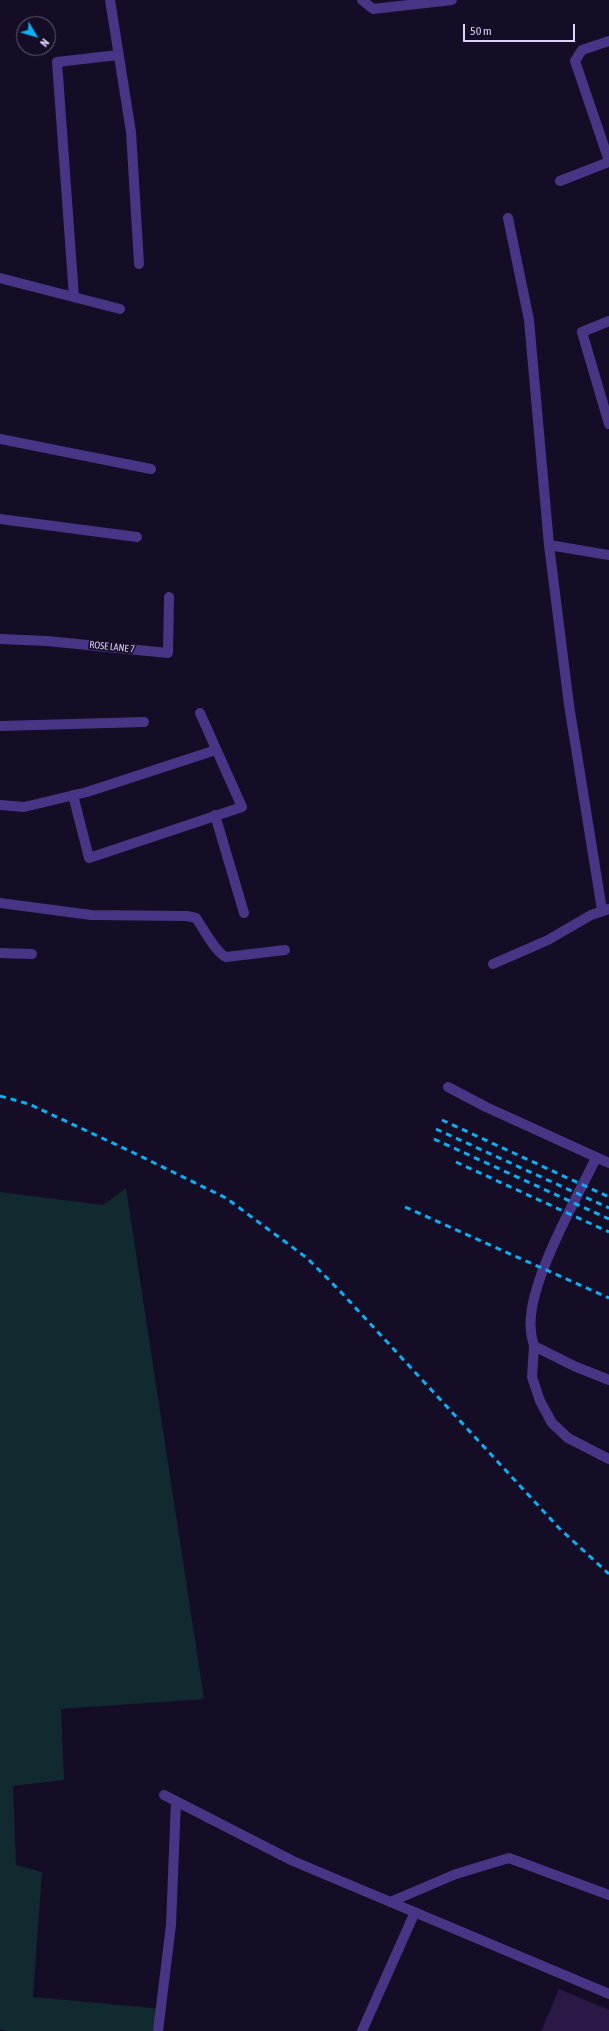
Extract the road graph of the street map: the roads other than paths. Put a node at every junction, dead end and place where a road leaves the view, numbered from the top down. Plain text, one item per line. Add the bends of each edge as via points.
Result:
1 (110, 0) edge
2 (362, 0) edge
3 (452, 0) edge
4 (393, 4) edge
5 (609, 41) edge
6 (118, 55) junction
7 (609, 161) edge
8 (560, 181) dead end
9 (508, 218) dead end
10 (139, 264) dead end
11 (0, 278) edge
12 (74, 297) junction
13 (120, 309) dead end
14 (609, 321) edge
15 (609, 424) edge
16 (0, 439) edge
17 (151, 469) dead end
18 (0, 519) edge
19 (137, 537) dead end
20 (549, 545) junction
21 (609, 556) edge
22 (169, 597) dead end
23 (0, 639) edge
24 (200, 713) dead end
25 (144, 722) dead end
26 (0, 726) edge
27 (216, 750) junction
28 (72, 796) junction
29 (0, 805) edge
30 (215, 815) junction
31 (0, 903) edge
32 (606, 909) edge
33 (244, 913) dead end
34 (285, 950) dead end
35 (0, 953) edge
36 (32, 954) dead end
37 (493, 964) dead end
38 (448, 1087) dead end
39 (596, 1158) junction
40 (609, 1163) edge
41 (534, 1346) junction
42 (609, 1380) edge
43 (609, 1459) edge
44 (164, 1795) dead end
45 (176, 1801) junction
46 (609, 1895) edge
47 (390, 1902) junction
48 (415, 1912) junction
49 (609, 1994) edge
50 (158, 2031) edge
51 (362, 2031) edge

1 - 6 street
2 - 4 street via 373,9
3 - 4 street
5 - 7 street via 582,50 575,61
6 - 10 street via 131,132
6 - 12 street via 57,62
7 - 8 street
9 - 20 street via 529,320
11 - 12 street
12 - 13 street
14 - 15 street via 582,332
16 - 17 street
18 - 19 street
20 - 21 street
20 - 32 street via 569,705
22 - 23 street, ROSE LANE 7 via 168,653 47,640
24 - 27 street
25 - 26 street
27 - 28 street
27 - 30 street via 242,806
28 - 29 street via 24,806
28 - 30 street via 89,858
30 - 33 street
31 - 34 street via 91,915 187,916 196,918 226,957
32 - 37 street via 548,940
35 - 36 street
38 - 39 street via 486,1108
39 - 40 street
39 - 41 street via 544,1269 535,1296 530,1331
41 - 42 street
41 - 43 street via 532,1377 540,1401 552,1423 568,1438
44 - 45 street
45 - 47 street via 293,1861
45 - 50 street via 171,1925
46 - 47 street via 509,1858 456,1874
47 - 48 street
48 - 49 street
48 - 51 street

